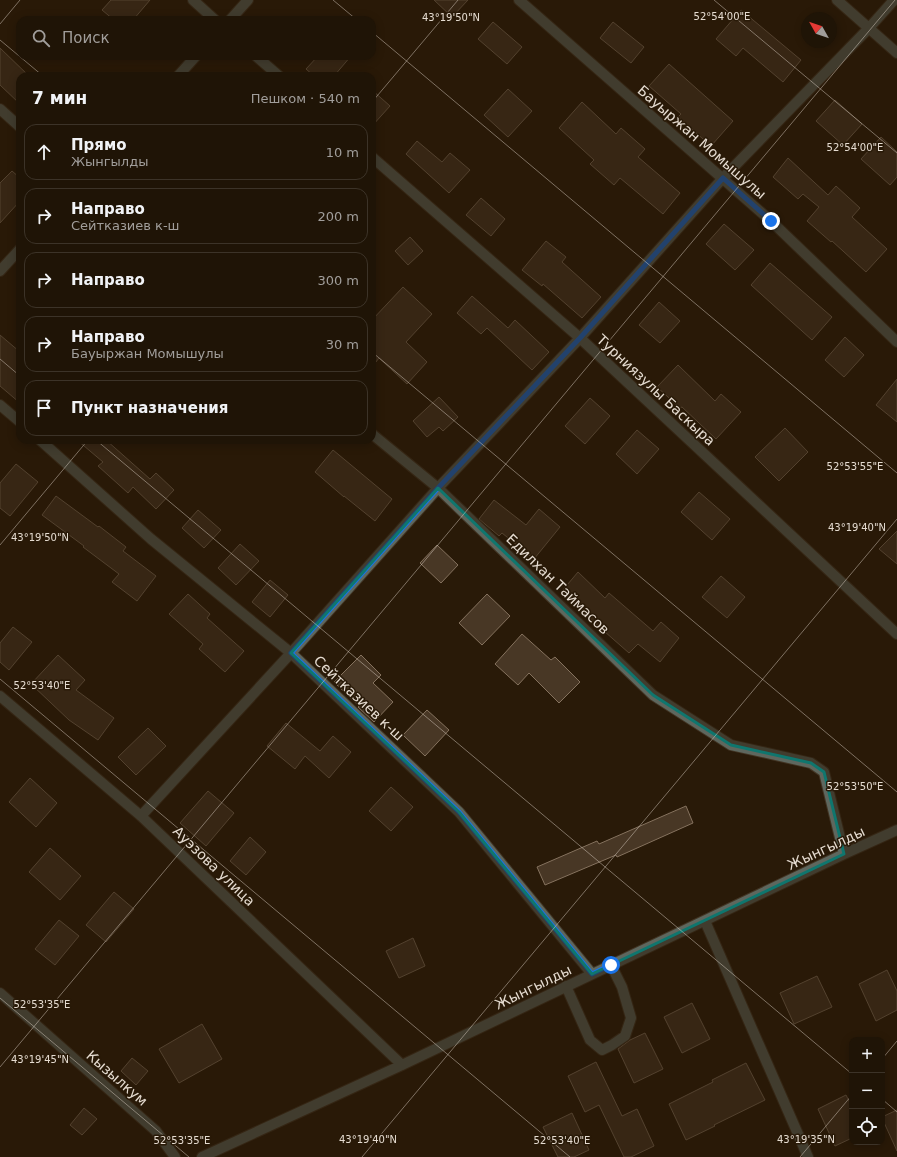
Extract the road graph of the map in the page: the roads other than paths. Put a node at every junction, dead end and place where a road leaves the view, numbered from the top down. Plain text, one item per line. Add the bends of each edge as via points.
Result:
1 (193, 0) edge
2 (248, 0) edge
3 (519, 0) edge
4 (837, 0) edge
5 (894, 0) edge
6 (211, 16) edge
7 (234, 16) edge
8 (869, 28) junction
9 (897, 53) edge
10 (192, 60) edge
11 (261, 60) edge
12 (182, 72) edge
13 (274, 72) edge
14 (0, 109) edge
15 (16, 123) edge
16 (376, 160) edge
17 (723, 178) junction
18 (16, 253) edge
19 (0, 271) edge
20 (580, 338) junction
21 (897, 342) edge
22 (0, 404) edge
23 (16, 418) edge
24 (376, 437) edge
25 (44, 444) edge
26 (438, 488) junction
27 (897, 634) edge
28 (291, 653) junction
29 (0, 696) edge
30 (141, 816) junction
31 (897, 830) edge
32 (844, 854) junction
33 (705, 921) junction
34 (611, 965) junction
35 (592, 974) junction
36 (566, 986) junction
37 (0, 993) edge
38 (402, 1065) junction
39 (175, 1157) edge
40 (202, 1157) edge
41 (808, 1157) edge

1 - 6 street
2 - 7 street
3 - 17 street, Бауыржан Момышулы
4 - 8 street
5 - 8 street
8 - 9 street
8 - 17 street
10 - 12 street
11 - 13 street
14 - 15 street
16 - 20 street, Турниязулы Баскыра
17 - 20 street
17 - 21 street, Бауыржан Момышулы
18 - 19 street
20 - 26 street
20 - 27 street, Турниязулы Баскыра
22 - 23 street
24 - 26 street, Едилхан Таймасов
25 - 28 street, Сейтказиев к-ш via 151,539
26 - 28 street
26 - 32 street, Едилхан Таймасов via 653,695 731,745 811,763 824,772
28 - 30 street
28 - 35 street, Сейтказиев к-ш via 459,812
29 - 30 street, Ауэзова улица
30 - 38 street, Ауэзова улица
31 - 32 street, Жынгылды
32 - 33 street, Жынгылды
33 - 34 street, Жынгылды
33 - 41 street
34 - 35 street, Жынгылды
34 - 36 street via 622,986 631,1018 625,1036 602,1050 590,1040
35 - 36 street, Жынгылды
36 - 38 street, Жынгылды
37 - 39 street, Кызылкум via 156,1131
38 - 40 street, Жынгылды

